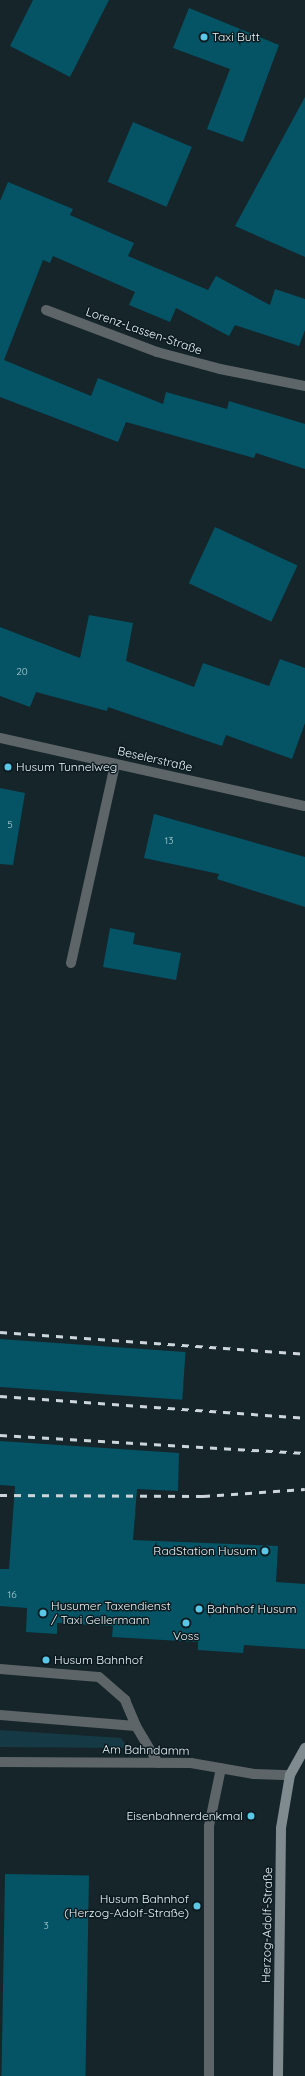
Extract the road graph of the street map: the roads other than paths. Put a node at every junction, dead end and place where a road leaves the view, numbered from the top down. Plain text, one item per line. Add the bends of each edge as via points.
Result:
1 (46, 310) dead end
2 (305, 386) edge
3 (0, 738) edge
4 (115, 764) junction
5 (305, 806) edge
6 (71, 963) dead end
7 (0, 1669) edge
8 (0, 1715) edge
9 (136, 1726) junction
10 (305, 1748) edge
11 (0, 1762) edge
12 (158, 1763) junction
13 (221, 1768) junction
14 (290, 1775) junction
15 (209, 2076) edge
16 (278, 2076) edge

1 - 2 street, Lorenz-Lassen-Straße via 157,352 220,369
3 - 4 street, Beselerstraße
4 - 5 street, Beselerstraße
4 - 6 street
7 - 9 street via 99,1677 125,1700
8 - 9 street
9 - 12 street
10 - 14 main road, Herzog-Adolf-Straße
11 - 12 street, Am Bahndamm
12 - 13 street, Am Bahndamm via 191,1763
13 - 14 street, Am Bahndamm via 254,1774
13 - 15 street via 209,1826
14 - 16 main road, Herzog-Adolf-Straße via 281,1828

